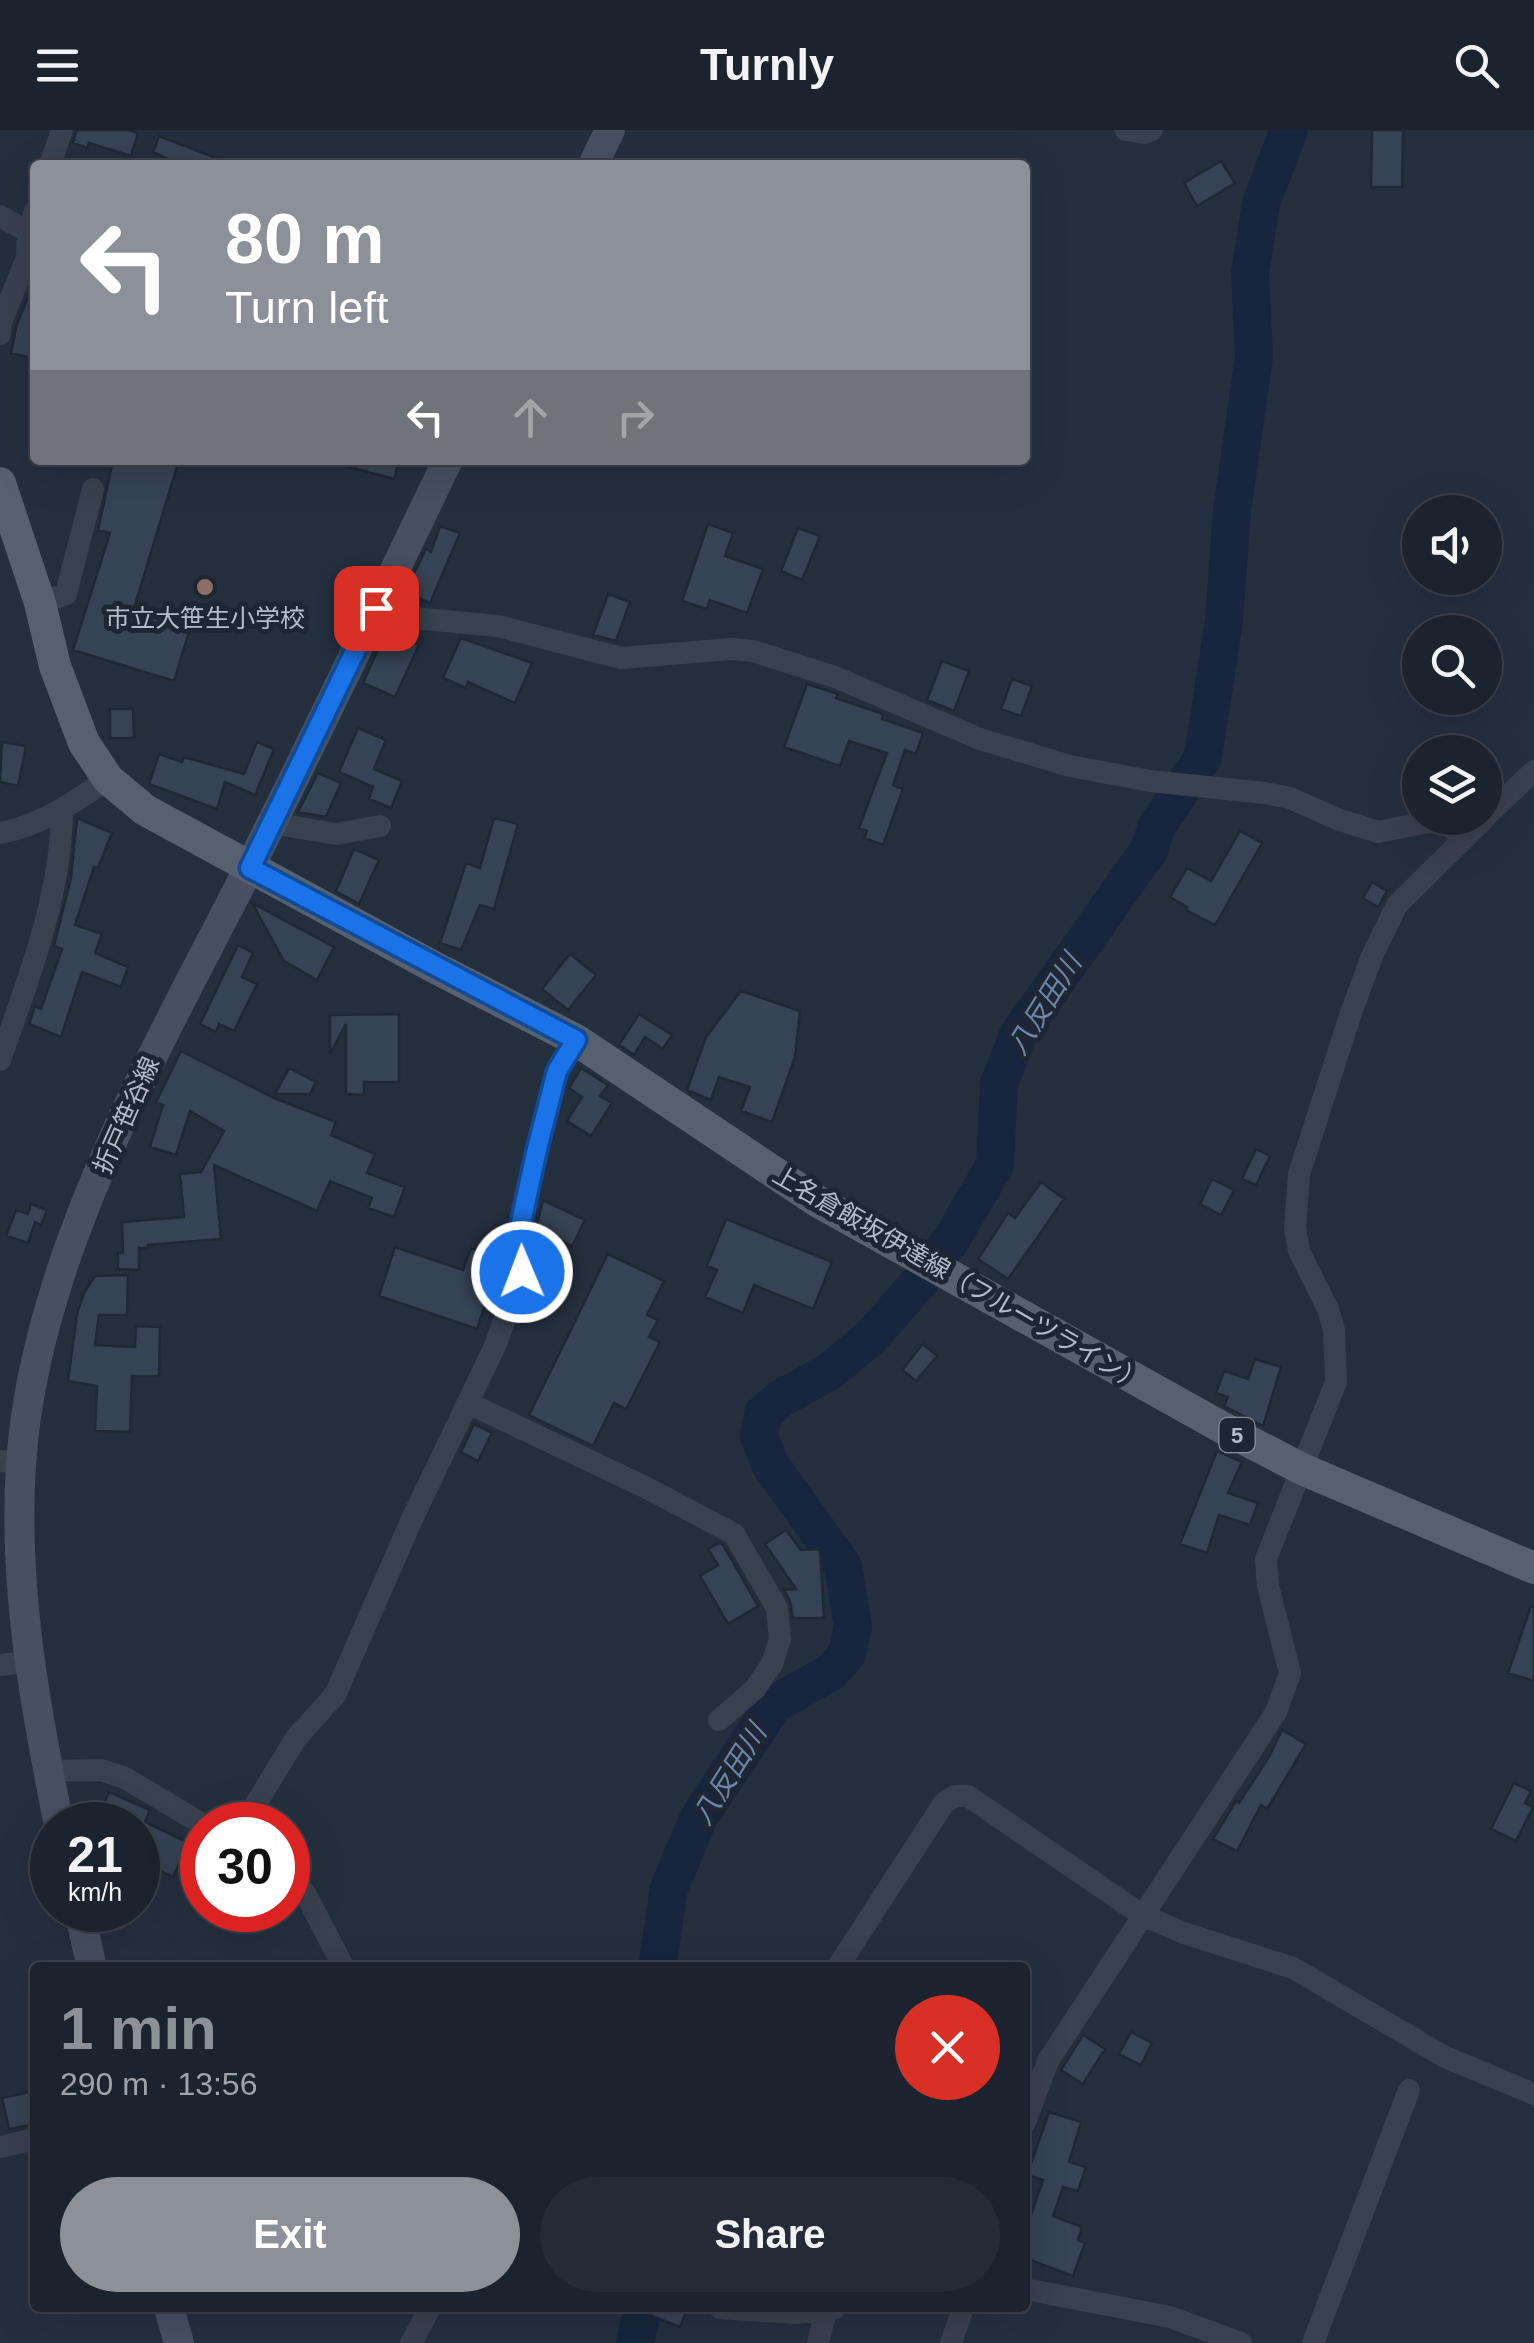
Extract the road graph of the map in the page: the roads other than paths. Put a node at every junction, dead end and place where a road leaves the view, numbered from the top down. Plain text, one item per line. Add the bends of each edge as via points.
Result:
1 (62, 130) edge
2 (610, 130) edge
3 (1126, 130) edge
4 (1152, 130) edge
5 (52, 160) edge
6 (595, 160) edge
7 (0, 216) edge
8 (30, 225) edge
9 (30, 242) edge
10 (0, 334) edge
11 (446, 465) edge
12 (0, 483) edge
13 (93, 489) dead end
14 (40, 603) junction
15 (376, 608) junction
16 (1534, 772) edge
17 (108, 779) junction
18 (1502, 801) edge
19 (62, 810) junction
20 (272, 823) junction
21 (380, 826) dead end
22 (0, 833) edge
23 (1465, 836) joint
24 (250, 868) junction
25 (576, 1040) junction
26 (0, 1060) edge
27 (468, 1403) junction
28 (10, 1462) edge
29 (1302, 1469) junction
30 (1534, 1568) edge
31 (15, 1663) edge
32 (719, 1720) dead end
33 (48, 1771) junction
34 (54, 1802) edge
35 (257, 1802) edge
36 (180, 1811) edge
37 (310, 1903) edge
38 (1142, 1916) junction
39 (83, 1932) edge
40 (91, 1962) edge
41 (341, 1962) edge
42 (841, 1962) edge
43 (1409, 2090) dead end
44 (1534, 2094) edge
45 (1030, 2109) edge
46 (30, 2141) edge
47 (0, 2147) edge
48 (1030, 2290) edge
49 (170, 2312) edge
50 (428, 2312) edge
51 (830, 2312) edge
52 (962, 2312) edge
53 (179, 2343) edge
54 (411, 2343) edge
55 (818, 2343) edge
56 (951, 2343) edge
57 (1241, 2343) edge
58 (1313, 2343) edge

1 - 5 street
2 - 6 main road
3 - 4 street
7 - 8 street
9 - 10 street
11 - 15 main road, 折戸笹谷線
12 - 14 main road, 上名倉飯坂伊達線（フルーツライン） / 5
13 - 14 street via 66,594
14 - 17 main road, 上名倉飯坂伊達線（フルーツライン） / 5 via 71,714
15 - 20 main road, 折戸笹谷線
15 - 23 street via 498,626 621,658 753,651 850,683 980,739 1070,766 1290,798 1378,832 1444,823
16 - 18 street
17 - 19 street
17 - 24 main road, 上名倉飯坂伊達線（フルーツライン） / 5 via 145,810
19 - 22 street
19 - 26 street via 45,930
20 - 21 street via 336,834
20 - 24 main road, 折戸笹谷線
23 - 29 street via 1406,894 1388,922 1299,1174 1299,1251 1328,1309 1336,1350 1336,1382
24 - 25 main road, 上名倉飯坂伊達線（フルーツライン） / 5
24 - 28 main road, 折戸笹谷線 via 152,1052 83,1215
25 - 27 street via 557,1071 537,1149 517,1241 522,1272
25 - 29 main road, 上名倉飯坂伊達線（フルーツライン） / 5 via 817,1201
27 - 32 street via 734,1534 777,1608 780,1639 754,1689
27 - 35 street via 335,1695 296,1738
28 - 31 main road, 折戸笹谷線 via 22,1604
29 - 30 main road, 上名倉飯坂伊達線（フルーツライン） / 5
29 - 38 street via 1266,1559 1289,1683
31 - 33 main road, 折戸笹谷線
33 - 34 main road, 折戸笹谷線
33 - 36 street via 101,1770
37 - 41 street
38 - 42 street via 979,1801 955,1796 944,1803
38 - 44 street via 1294,1968 1445,2057
38 - 45 street via 1048,2061
39 - 40 main road
43 - 58 street
46 - 47 street
48 - 57 street via 1170,2317
49 - 53 main road
50 - 54 street
51 - 55 street
52 - 56 street

